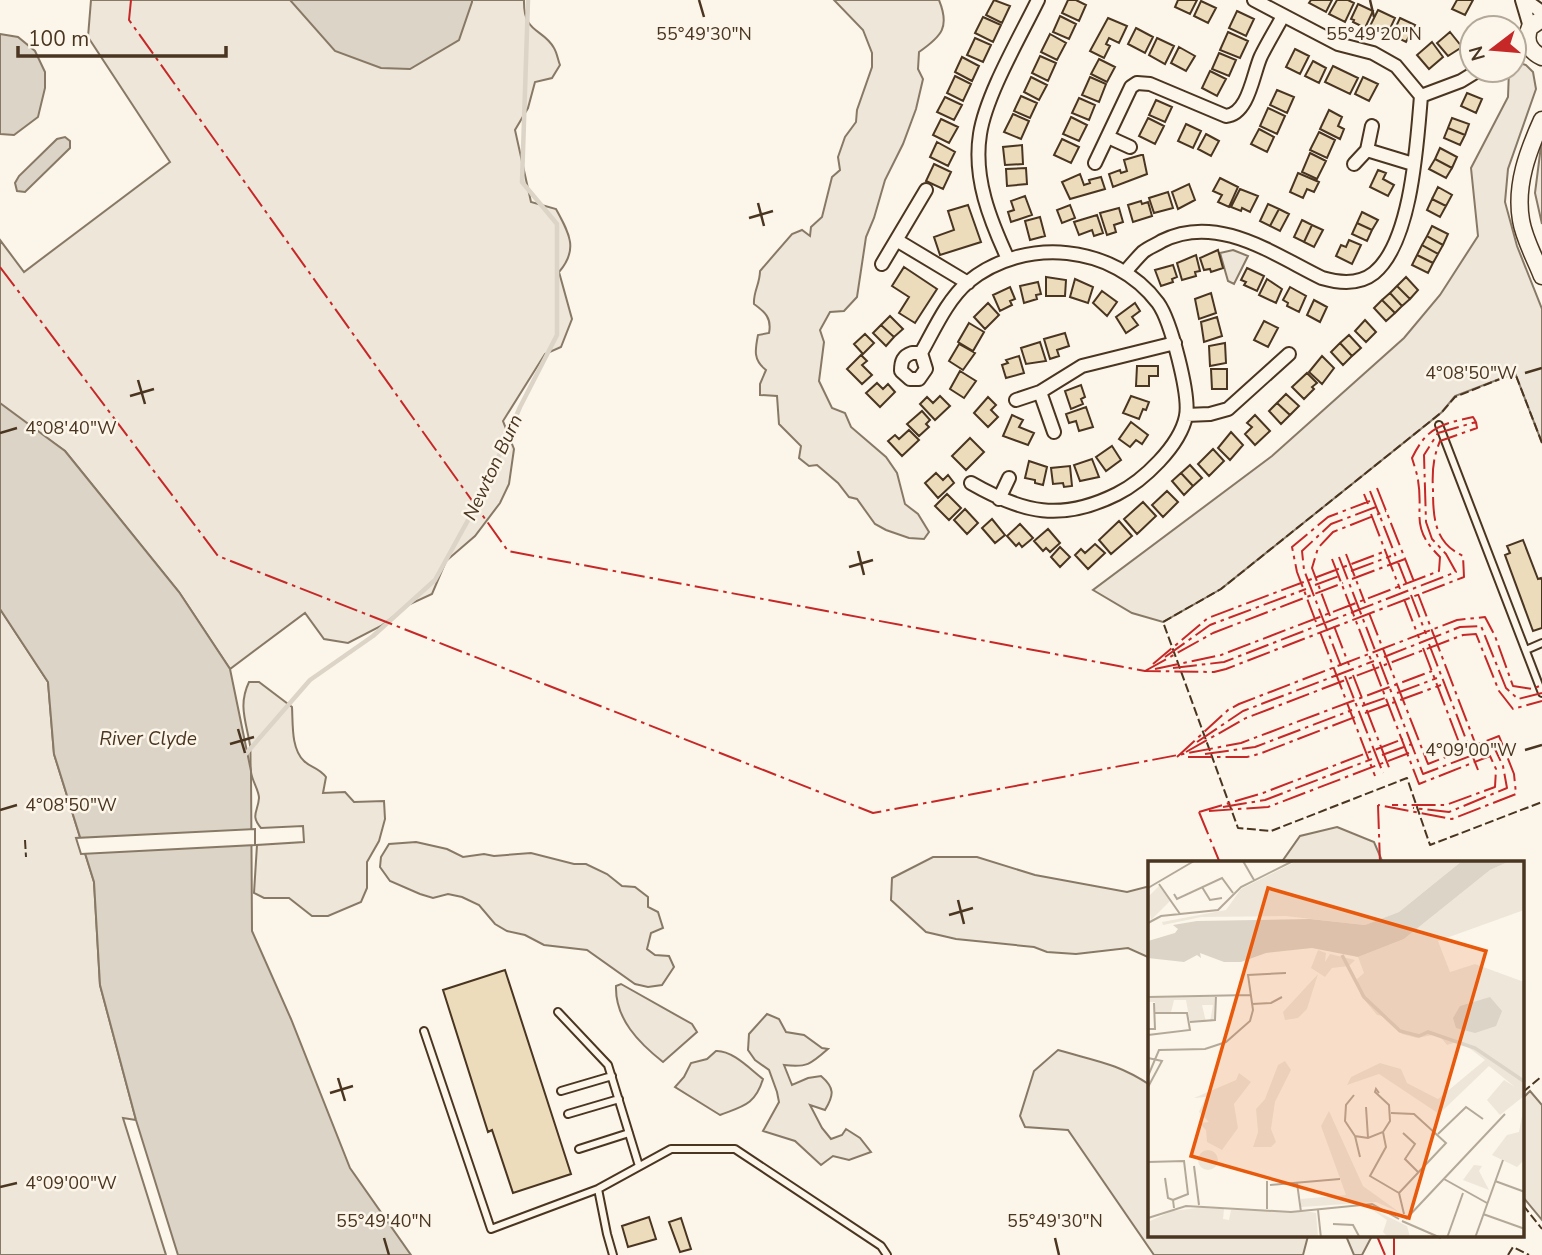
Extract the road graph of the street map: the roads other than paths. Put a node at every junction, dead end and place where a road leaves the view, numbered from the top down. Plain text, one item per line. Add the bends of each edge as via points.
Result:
1 (1038, 0) edge
2 (1254, 0) edge
3 (1524, 0) edge
4 (1542, 12) edge
5 (1283, 16) junction
6 (1533, 26) edge
7 (1539, 55) edge
8 (1458, 82) edge
9 (1421, 96) junction
10 (1542, 120) edge
11 (1372, 126) dead end
12 (1108, 136) junction
13 (1130, 147) dead end
14 (1367, 150) junction
15 (1095, 163) dead end
16 (1354, 164) dead end
17 (1413, 164) junction
18 (926, 190) dead end
19 (898, 241) junction
20 (1008, 259) junction
21 (882, 264) dead end
22 (1125, 272) junction
23 (1542, 276) edge
24 (968, 282) junction
25 (1175, 343) junction
26 (921, 353) dead end
27 (1289, 354) dead end
28 (1040, 392) junction
29 (1016, 400) dead end
30 (1186, 415) junction
31 (1439, 425) dead end
32 (1054, 432) dead end
33 (1009, 478) dead end
34 (971, 483) dead end
35 (999, 499) junction
36 (1542, 643) edge
37 (1526, 650) junction
38 (1542, 693) edge
39 (558, 1012) dead end
40 (424, 1031) dead end
41 (612, 1076) junction
42 (561, 1091) dead end
43 (619, 1099) junction
44 (568, 1114) dead end
45 (629, 1133) junction
46 (579, 1149) dead end
47 (639, 1166) junction
48 (598, 1189) junction
49 (614, 1255) edge
50 (887, 1255) edge

1 - 20 street via 988,106 980,134 982,188
2 - 5 street
3 - 4 street
3 - 6 street
5 - 9 street via 1396,66
5 - 12 street via 1238,111 1219,114 1150,84 1137,83
6 - 7 street via 1527,41
8 - 9 street
9 - 17 street
10 - 23 street via 1523,169 1519,195 1521,222
11 - 14 street
12 - 13 street
12 - 15 street
14 - 16 street
14 - 17 street
17 - 22 street via 1403,222 1385,260 1363,279 1336,282 1322,278 1246,240 1196,230 1145,250
18 - 19 street
19 - 21 street
19 - 24 street
20 - 22 street via 1071,253
20 - 24 street
22 - 25 street via 1158,304
24 - 26 street
25 - 28 street via 1082,366
25 - 30 street
27 - 30 street via 1228,409
28 - 29 street
28 - 32 street
30 - 35 street via 1173,444 1143,477 1101,502 1061,512 1037,511
31 - 37 lane
33 - 35 street
34 - 35 street
36 - 37 lane
37 - 38 lane
39 - 41 lane via 608,1065
40 - 48 lane via 491,1228
41 - 42 lane
41 - 43 lane
43 - 44 lane
43 - 45 lane
45 - 46 lane
45 - 47 lane
47 - 48 lane
47 - 50 lane via 671,1149 735,1149 881,1246
48 - 49 lane

